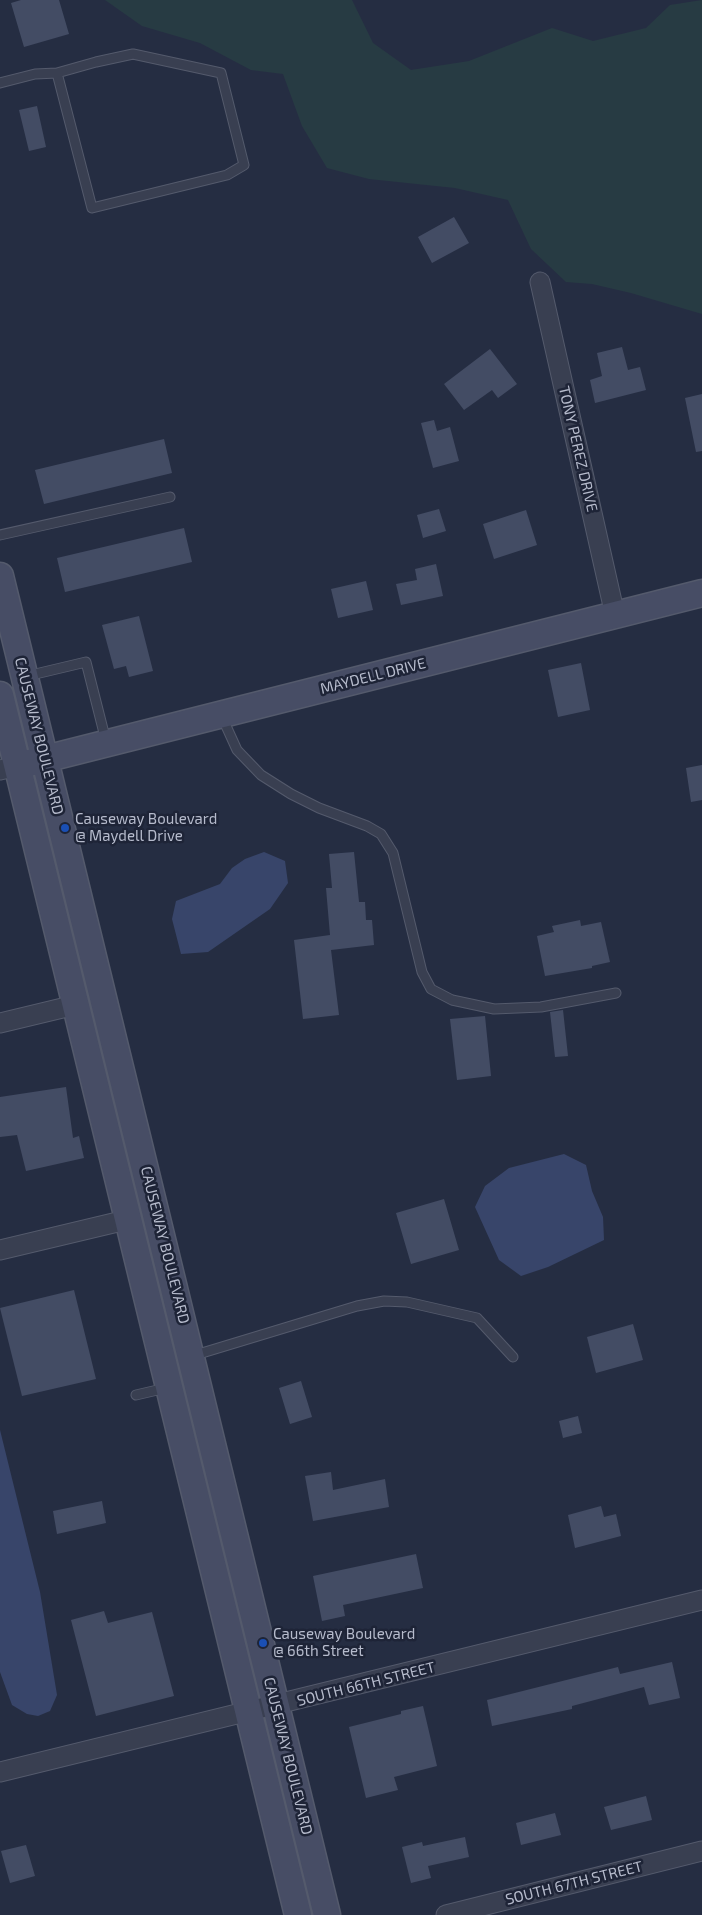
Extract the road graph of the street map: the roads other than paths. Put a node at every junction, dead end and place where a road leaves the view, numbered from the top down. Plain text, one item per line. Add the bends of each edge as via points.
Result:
1 (57, 73) junction
2 (0, 83) edge
3 (540, 282) dead end
4 (170, 497) dead end
5 (0, 535) edge
6 (0, 576) edge
7 (702, 593) edge
8 (615, 615) junction
9 (24, 676) junction
10 (0, 695) edge
11 (221, 714) junction
12 (106, 743) junction
13 (44, 758) junction
14 (9, 768) edge
15 (616, 993) dead end
16 (75, 1005) junction
17 (0, 1023) edge
18 (126, 1220) junction
19 (0, 1250) edge
20 (192, 1356) junction
21 (513, 1357) dead end
22 (169, 1387) junction
23 (136, 1395) dead end
24 (229, 1508) junction
25 (702, 1600) edge
26 (276, 1706) junction
27 (248, 1712) junction
28 (0, 1772) edge
29 (702, 1851) edge
30 (298, 1915) edge
31 (327, 1915) edge
32 (446, 1915) edge

1 - 1 lane via 133,54 221,73 244,165 227,175 92,208
1 - 2 lane via 36,74
3 - 8 street, TONY PEREZ DRIVE
4 - 5 lane
6 - 9 main road, CAUSEWAY BOULEVARD
7 - 8 main road, MAYDELL DRIVE
8 - 11 main road, MAYDELL DRIVE
9 - 12 lane via 86,662
9 - 13 main road, CAUSEWAY BOULEVARD
10 - 14 main road, CAUSEWAY BOULEVARD
11 - 12 main road, MAYDELL DRIVE
11 - 15 lane via 238,750 261,775 298,798 381,834 393,853 422,972 431,989 452,1000 494,1009 541,1007
12 - 13 main road, MAYDELL DRIVE
13 - 14 main road, MAYDELL DRIVE
13 - 20 main road, CAUSEWAY BOULEVARD
14 - 16 main road, CAUSEWAY BOULEVARD
16 - 17 street
16 - 18 main road, CAUSEWAY BOULEVARD
18 - 19 street
18 - 22 main road, CAUSEWAY BOULEVARD
20 - 21 lane via 348,1308 384,1301 407,1302 477,1318
20 - 24 main road, CAUSEWAY BOULEVARD
22 - 23 lane
22 - 24 main road via 181,1392 188,1405 205,1472
22 - 27 main road, CAUSEWAY BOULEVARD
24 - 26 main road, CAUSEWAY BOULEVARD
25 - 26 street, SOUTH 66TH STREET
26 - 27 street, SOUTH 66TH STREET
26 - 31 main road, CAUSEWAY BOULEVARD
27 - 28 street, SOUTH 66TH STREET
27 - 30 main road, CAUSEWAY BOULEVARD
29 - 32 street, SOUTH 67TH STREET

